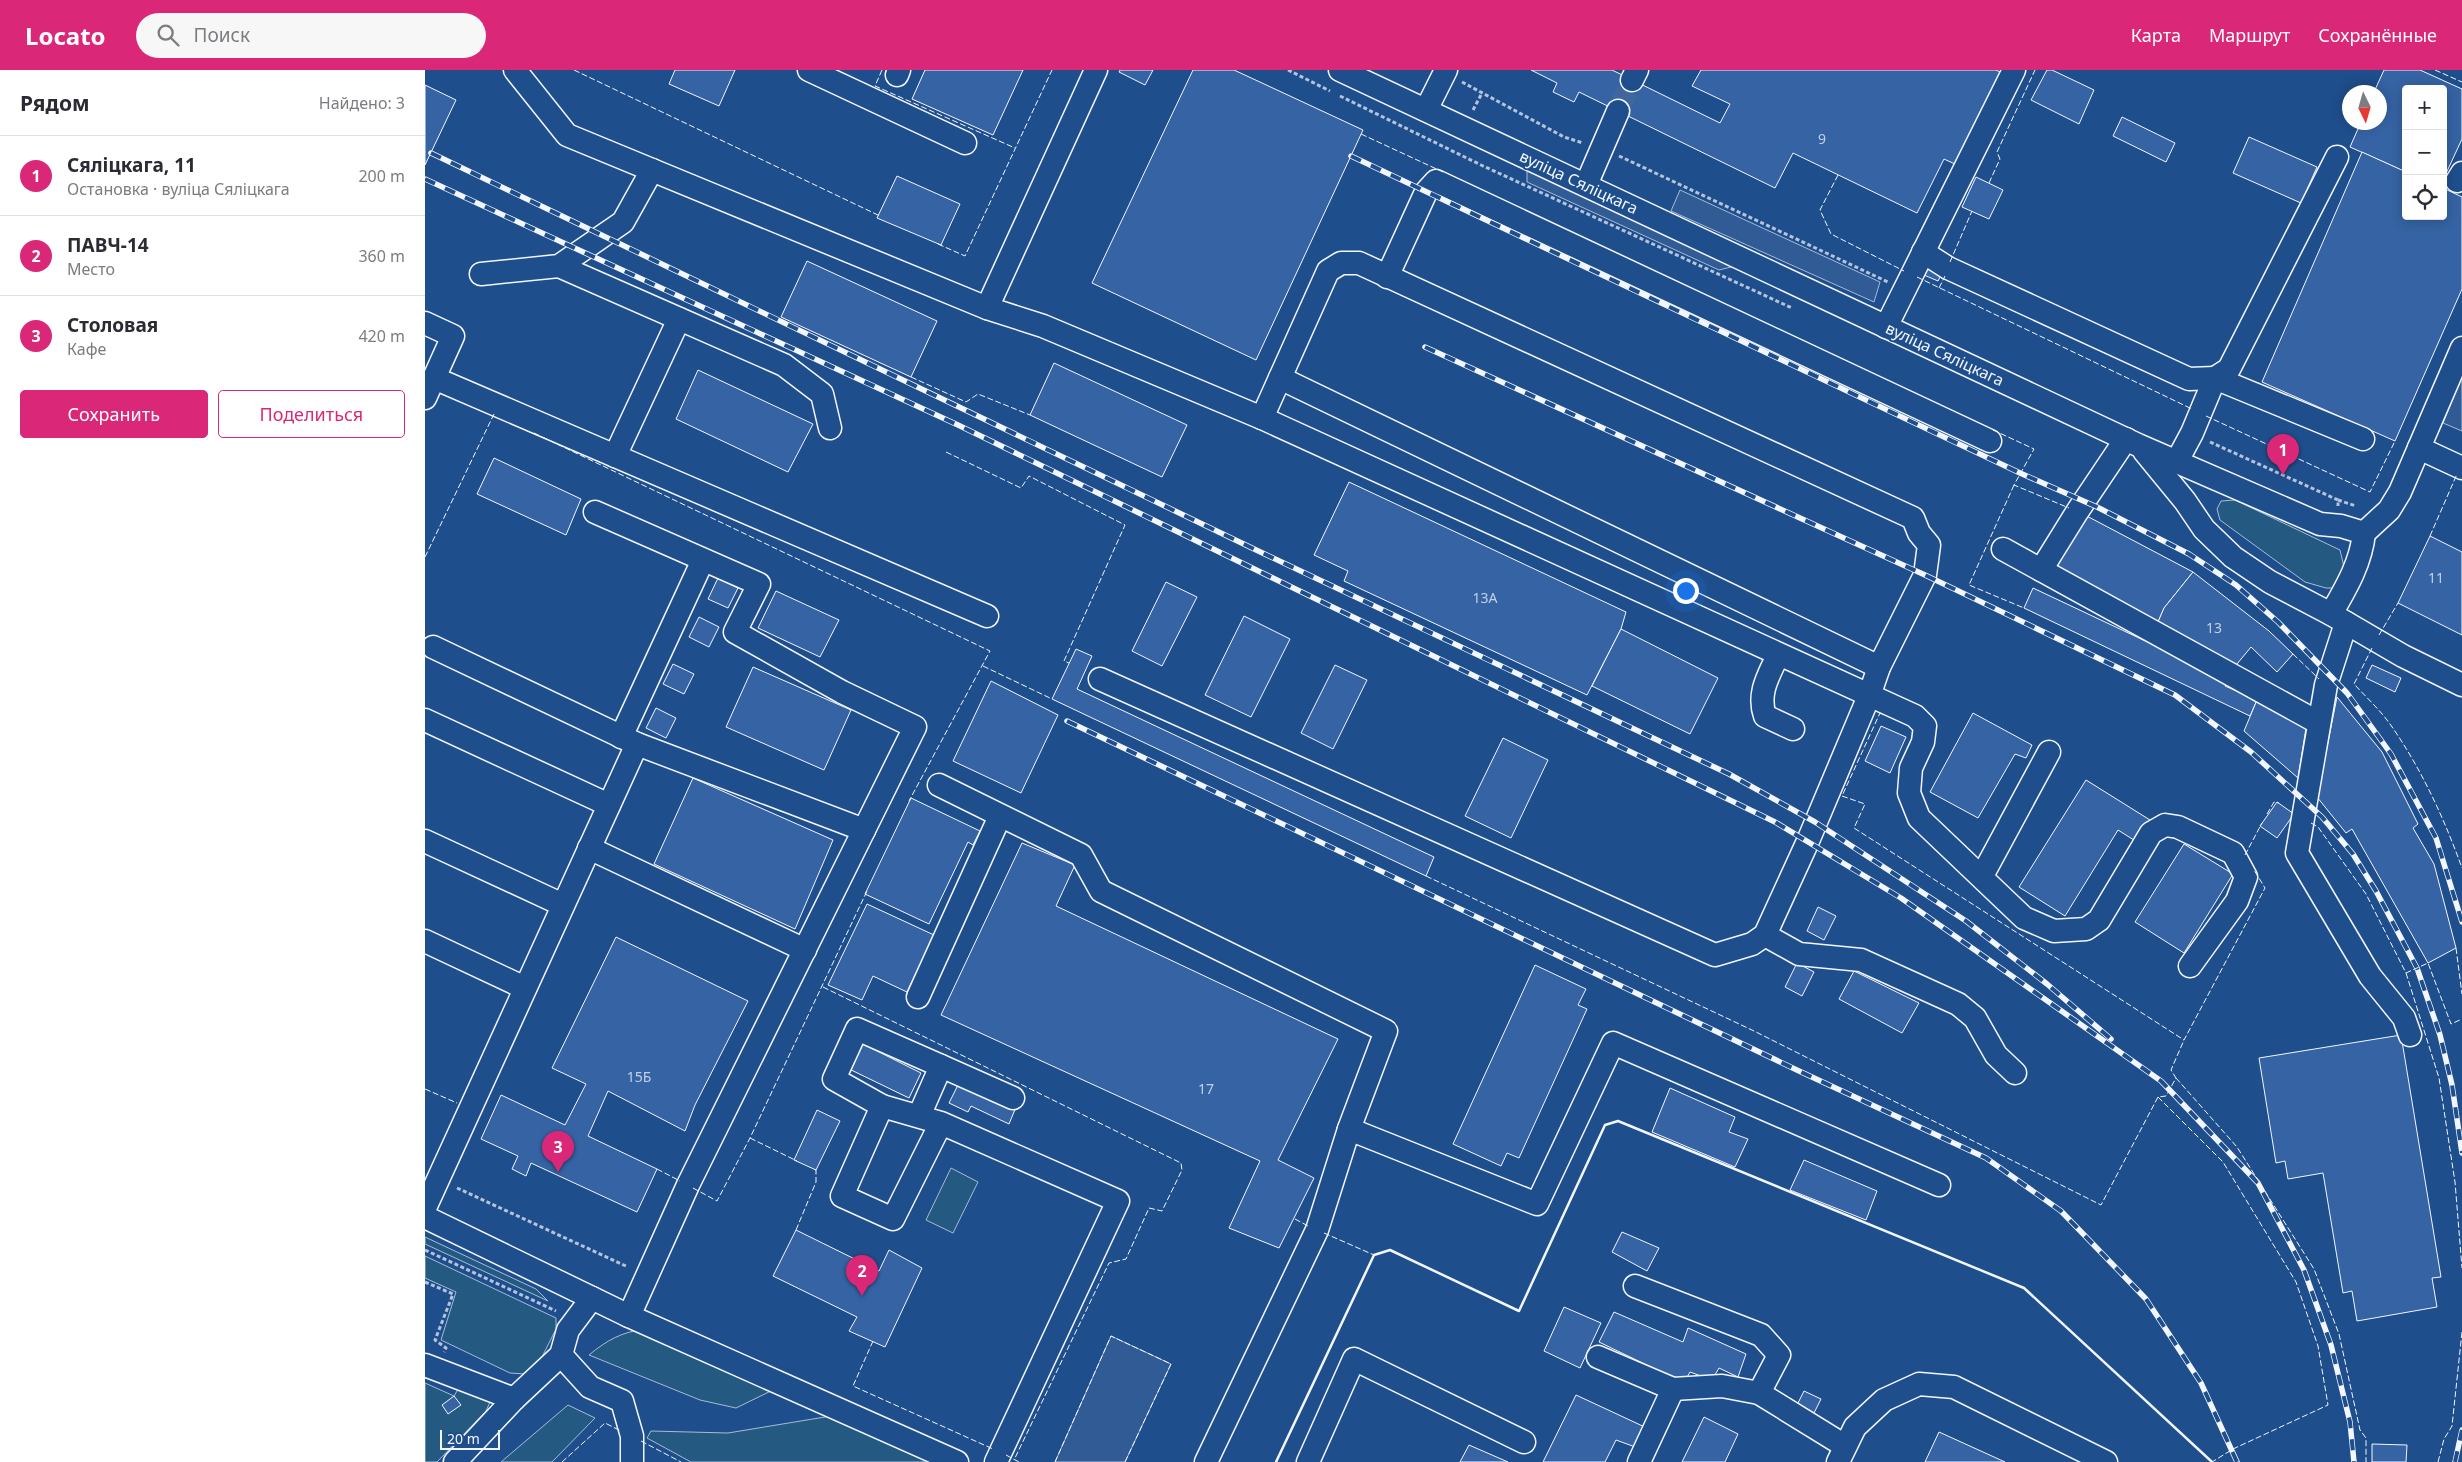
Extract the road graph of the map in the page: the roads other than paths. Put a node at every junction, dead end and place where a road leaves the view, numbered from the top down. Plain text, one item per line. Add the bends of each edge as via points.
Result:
1 (515, 70) edge
2 (809, 70) edge
3 (1096, 70) edge
4 (1341, 70) edge
5 (2014, 70) edge
6 (1445, 71) edge
7 (1426, 110) junction
8 (1618, 111) tunnel mouth
9 (965, 143) dead end
10 (2337, 157) dead end
11 (652, 170) junction
12 (1586, 185) junction
13 (1923, 252) junction
14 (559, 266) junction
15 (481, 274) dead end
16 (1387, 277) junction
17 (987, 308) junction
18 (679, 319) junction
19 (425, 323) edge
20 (1886, 327) junction
21 (2462, 348) edge
22 (1280, 378) junction
23 (2215, 378) junction
24 (429, 388) edge
25 (1262, 418) junction
26 (831, 428) dead end
27 (2363, 439) dead end
28 (1990, 441) dead end
29 (2132, 442) junction
30 (2419, 448) junction
31 (615, 456) junction
32 (2177, 461) junction
33 (2462, 468) edge
34 (595, 512) dead end
35 (2364, 533) junction
36 (2003, 548) dead end
37 (703, 560) junction
38 (2041, 570) junction
39 (987, 616) dead end
40 (2339, 618) junction
41 (433, 647) dead end
42 (1778, 655) junction
43 (1879, 666) junction
44 (1100, 679) dead end
45 (2462, 685) edge
46 (1869, 696) junction
47 (425, 720) edge
48 (2319, 723) junction
49 (1793, 729) dead end
50 (629, 740) junction
51 (2049, 752) dead end
52 (939, 786) dead end
53 (609, 805) junction
54 (1000, 816) junction
55 (865, 830) junction
56 (425, 841) edge
57 (589, 848) junction
58 (1982, 876) junction
59 (563, 905) junction
60 (1765, 935) junction
61 (425, 941) edge
62 (805, 950) junction
63 (2190, 966) dead end
64 (525, 988) junction
65 (918, 997) dead end
66 (2411, 1035) dead end
67 (941, 1066) junction
68 (2015, 1073) dead end
69 (1013, 1098) dead end
70 (883, 1106) junction
71 (919, 1116) junction
72 (941, 1123) junction
73 (1349, 1129) junction
74 (1939, 1185) dead end
75 (425, 1208) edge
76 (425, 1217) edge
77 (1635, 1286) dead end
78 (592, 1298) junction
79 (629, 1316) junction
80 (561, 1355) junction
81 (1598, 1357) dead end
82 (430, 1367) edge
83 (1673, 1389) junction
84 (1759, 1393) junction
85 (514, 1400) junction
86 (1524, 1442) dead end
87 (1842, 1454) edge
88 (953, 1461) edge
89 (455, 1462) edge
90 (632, 1462) edge
91 (996, 1462) edge
92 (1206, 1462) edge
93 (1308, 1462) edge
94 (1639, 1462) edge
95 (2106, 1462) edge

1 - 11 street via 567,135
2 - 9 street
3 - 17 street
4 - 7 street, вуліца Сяліцкага
5 - 13 street
6 - 7 street
7 - 12 street, вуліца Сяліцкага
8 - 12 street
10 - 23 street via 2229,369
11 - 14 street via 623,222
11 - 17 street
12 - 20 street, вуліца Сяліцкага
13 - 20 street
13 - 23 street via 1948,268 2189,380
14 - 15 street
14 - 18 street
16 - 22 street via 1359,263 1341,263 1329,271
16 - 28 street via 1426,192 1436,181
16 - 43 street via 1913,518 1929,545 1925,575
17 - 25 street via 1043,326
18 - 26 street via 783,365 822,394
18 - 31 street
19 - 24 street via 453,336
20 - 29 street, вуліца Сяліцкага
21 - 30 street
22 - 25 street
22 - 43 street
23 - 27 street
23 - 32 street
24 - 31 street
25 - 42 street
29 - 32 street, вуліца Сяліцкага
29 - 38 street via 2077,512
29 - 40 street via 2161,469 2205,529 2233,557 2271,582
30 - 33 street
30 - 35 street via 2389,510
31 - 39 street
32 - 35 street, вуліца Сяліцкага via 2320,524
34 - 37 street
35 - 40 street via 2363,548
36 - 38 street
37 - 50 street
37 - 55 street via 759,584 735,632 842,692 915,727
38 - 48 street
40 - 45 street via 2403,656
40 - 48 street
41 - 50 street
42 - 46 street
42 - 49 street via 1761,695 1762,708 1765,716
43 - 46 street
44 - 60 street via 1715,955 1753,944
46 - 58 street via 1915,716 1925,726 1923,742 1911,768 1909,793 1919,818
46 - 60 street
47 - 53 street
48 - 66 street via 2297,853 2370,976 2404,1018
50 - 53 street
50 - 55 street
51 - 58 street
52 - 54 street
53 - 57 street
54 - 65 street
54 - 73 street via 1081,855 1101,891 1386,1031
55 - 62 street
56 - 59 street
57 - 59 street
57 - 62 street
58 - 63 street via 2024,918 2054,932 2086,929 2099,920 2151,833 2165,825 2178,827 2233,853 2245,877 2237,901
59 - 64 street
60 - 68 street via 1799,954 1861,960 1958,1004 1975,1018 1996,1055
61 - 64 street
62 - 79 street via 688,1185
64 - 75 street
67 - 69 street
67 - 70 street via 857,1029 834,1079
67 - 71 street
70 - 71 street
70 - 72 street via 842,1196 893,1220
71 - 72 street
72 - 91 street via 1119,1201
73 - 74 street via 1537,1204 1613,1043
73 - 92 street via 1317,1230
76 - 78 street
77 - 84 street via 1761,1335 1779,1355
78 - 79 street
78 - 80 street via 568,1330
79 - 88 street
80 - 85 street
80 - 90 street via 590,1387 622,1401 632,1436
81 - 83 street
82 - 85 street
83 - 84 street via 1722,1386
83 - 94 street
84 - 87 street
85 - 89 street
86 - 93 street via 1354,1359
87 - 95 street via 1855,1427 1884,1400 1919,1384 1954,1387

